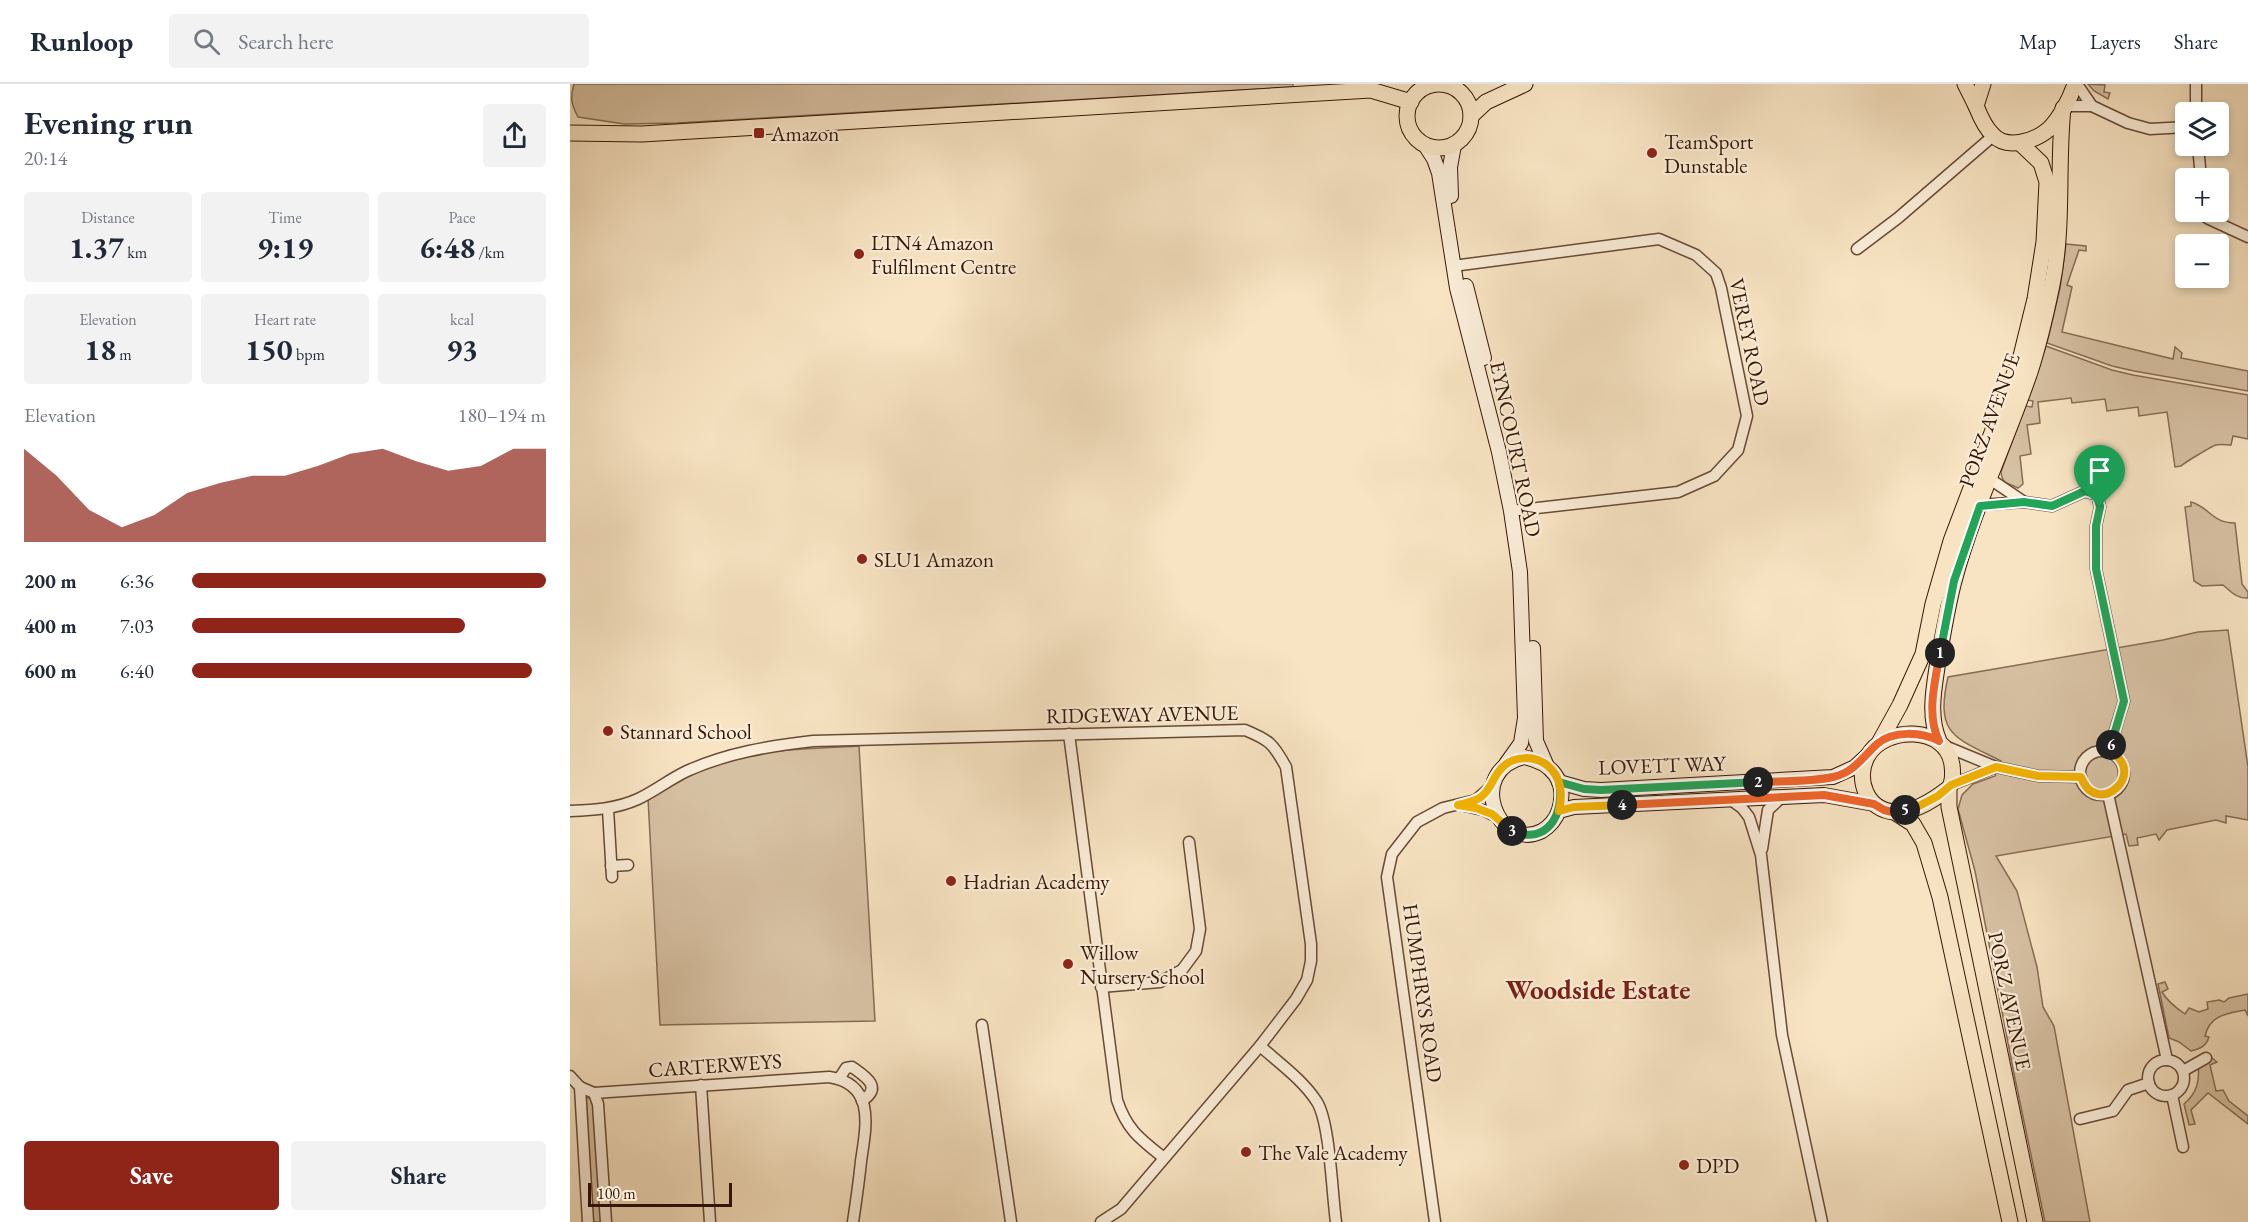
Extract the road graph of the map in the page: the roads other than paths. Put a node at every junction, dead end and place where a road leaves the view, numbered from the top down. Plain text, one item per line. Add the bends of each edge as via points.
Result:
1 (1450, 84) edge
2 (1525, 84) edge
3 (1965, 84) edge
4 (1983, 84) edge
5 (2076, 84) edge
6 (2196, 84) edge
7 (1300, 89) edge
8 (1411, 102) junction
9 (2196, 102) edge
10 (1976, 106) junction
11 (2092, 106) junction
12 (2063, 107) junction
13 (1471, 116) junction
14 (570, 121) edge
15 (2175, 128) edge
16 (577, 133) edge
17 (1993, 136) junction
18 (2020, 143) junction
19 (1425, 145) junction
20 (1454, 145) junction
21 (2214, 222) edge
22 (2248, 237) edge
23 (1857, 249) dead end
24 (1457, 266) junction
25 (1990, 480) junction
26 (2024, 502) junction
27 (1980, 506) junction
28 (1515, 510) junction
29 (1069, 734) junction
30 (1879, 743) junction
31 (1942, 743) junction
32 (2109, 751) junction
33 (1868, 755) junction
34 (1506, 764) junction
35 (1546, 764) junction
36 (1996, 767) junction
37 (2081, 777) junction
38 (1559, 782) junction
39 (1492, 786) junction
40 (1950, 786) junction
41 (2108, 794) junction
42 (1782, 797) junction
43 (1731, 800) junction
44 (1874, 804) junction
45 (1458, 805) junction
46 (608, 809) junction
47 (570, 811) edge
48 (1559, 811) junction
49 (1896, 813) junction
50 (1499, 818) junction
51 (1189, 842) dead end
52 (1761, 855) junction
53 (628, 865) dead end
54 (1101, 987) junction
55 (982, 1025) dead end
56 (1260, 1046) junction
57 (2206, 1058) dead end
58 (2167, 1060) junction
59 (2183, 1071) junction
60 (570, 1076) edge
61 (839, 1079) junction
62 (2149, 1083) junction
63 (701, 1085) junction
64 (580, 1087) junction
65 (594, 1093) junction
66 (2172, 1095) junction
67 (862, 1101) junction
68 (2080, 1119) dead end
69 (2183, 1147) dead end
70 (1164, 1158) junction
71 (588, 1222) edge
72 (606, 1222) edge
73 (710, 1222) edge
74 (853, 1222) edge
75 (1011, 1222) edge
76 (1101, 1222) edge
77 (1336, 1222) edge
78 (1435, 1222) edge
79 (1822, 1222) edge
80 (2010, 1222) edge
81 (2035, 1222) edge

1 - 8 main road via 1425,88
1 - 13 main road via 1464,96
2 - 13 main road via 1486,102
3 - 10 main road
4 - 10 main road
5 - 11 street
5 - 12 main road
6 - 9 street
7 - 8 main road via 1371,90
7 - 16 main road via 874,121 642,134
8 - 19 main road via 1411,131
10 - 17 main road
11 - 12 street
11 - 15 street via 2150,129
12 - 18 main road via 2049,128
12 - 25 main road, PORZ AVENUE via 2060,234 2053,283 2030,372
13 - 20 main road via 1463,138
14 - 16 main road
17 - 18 main road
17 - 23 street
18 - 30 main road, PORZ AVENUE via 2041,163 2047,182 2044,242 2035,299 2021,356 1951,541 1923,654
19 - 20 main road
19 - 24 street, EYNCOURT ROAD via 1439,173
20 - 24 street, EYNCOURT ROAD via 1450,180
21 - 22 street
24 - 28 street, EYNCOURT ROAD via 1506,443
24 - 28 street, VEREY ROAD via 1659,239 1696,255 1716,273 1721,288 1747,416 1738,450 1714,476 1678,492
25 - 26 street
25 - 27 main road, PORZ AVENUE
26 - 27 street
26 - 32 street via 2052,506 2085,491 2097,495 2100,507 2096,569 2124,701
27 - 31 main road, PORZ AVENUE via 1954,581 1943,633 1932,714
28 - 34 street, EYNCOURT ROAD via 1525,718 1521,743
28 - 35 street, EYNCOURT ROAD via 1533,634 1535,734
29 - 46 street, RIDGEWAY AVENUE via 813,741 773,746 686,771 637,799
29 - 54 street
29 - 56 street, RIDGEWAY AVENUE via 1245,730 1268,740 1278,753 1286,767 1311,961 1296,999
30 - 31 main road via 1896,735 1912,734 1928,735
30 - 33 main road
31 - 36 street
31 - 40 main road via 1951,756
32 - 37 street via 2088,756 2080,770
32 - 41 street via 2120,759 2124,773 2120,786
33 - 38 street, LOVETT WAY via 1855,767 1833,777 1601,790
33 - 44 main road via 1861,778
34 - 35 street via 1524,757
34 - 39 street
35 - 38 street
36 - 37 street via 2038,776
36 - 40 street
37 - 41 street via 2094,793
38 - 48 street
39 - 45 street, HUMPHRYS ROAD via 1476,800
39 - 50 street
40 - 49 main road via 1917,807
40 - 81 main road, PORZ AVENUE via 1948,807
41 - 58 street
42 - 43 street, LOVETT WAY
42 - 44 street, LOVETT WAY via 1824,795
42 - 52 street via 1768,810
43 - 48 street, LOVETT WAY via 1574,807
43 - 52 street via 1749,817
44 - 49 main road
45 - 50 street
45 - 78 street, HUMPHRYS ROAD via 1433,812 1417,822 1392,854 1387,877
46 - 47 street, RIDGEWAY AVENUE
46 - 53 street via 611,872
48 - 50 street via 1550,826 1534,834 1512,830
49 - 80 main road via 1913,824 1924,843 1937,885
51 - 54 street via 1200,929 1196,951 1182,970 1160,982
52 - 79 street via 1782,1035
54 - 70 street via 1117,1100 1124,1121
55 - 75 street
56 - 70 street, RIDGEWAY AVENUE
56 - 77 street via 1317,1103 1324,1125
57 - 59 street
58 - 59 street
58 - 62 street via 2152,1067
59 - 66 street via 2181,1088
60 - 64 street
61 - 63 street, CARTERWEYS
61 - 67 street via 853,1088
61 - 67 street, CARTERWEYS via 846,1068 852,1067 871,1082 870,1095
62 - 66 street via 2160,1095
62 - 68 street via 2128,1090 2113,1111
63 - 65 street, CARTERWEYS
63 - 73 street
64 - 65 street
64 - 71 street
65 - 72 street
66 - 69 street
67 - 74 street, CARTERWEYS via 867,1120
70 - 76 street, RIDGEWAY AVENUE via 1121,1209

